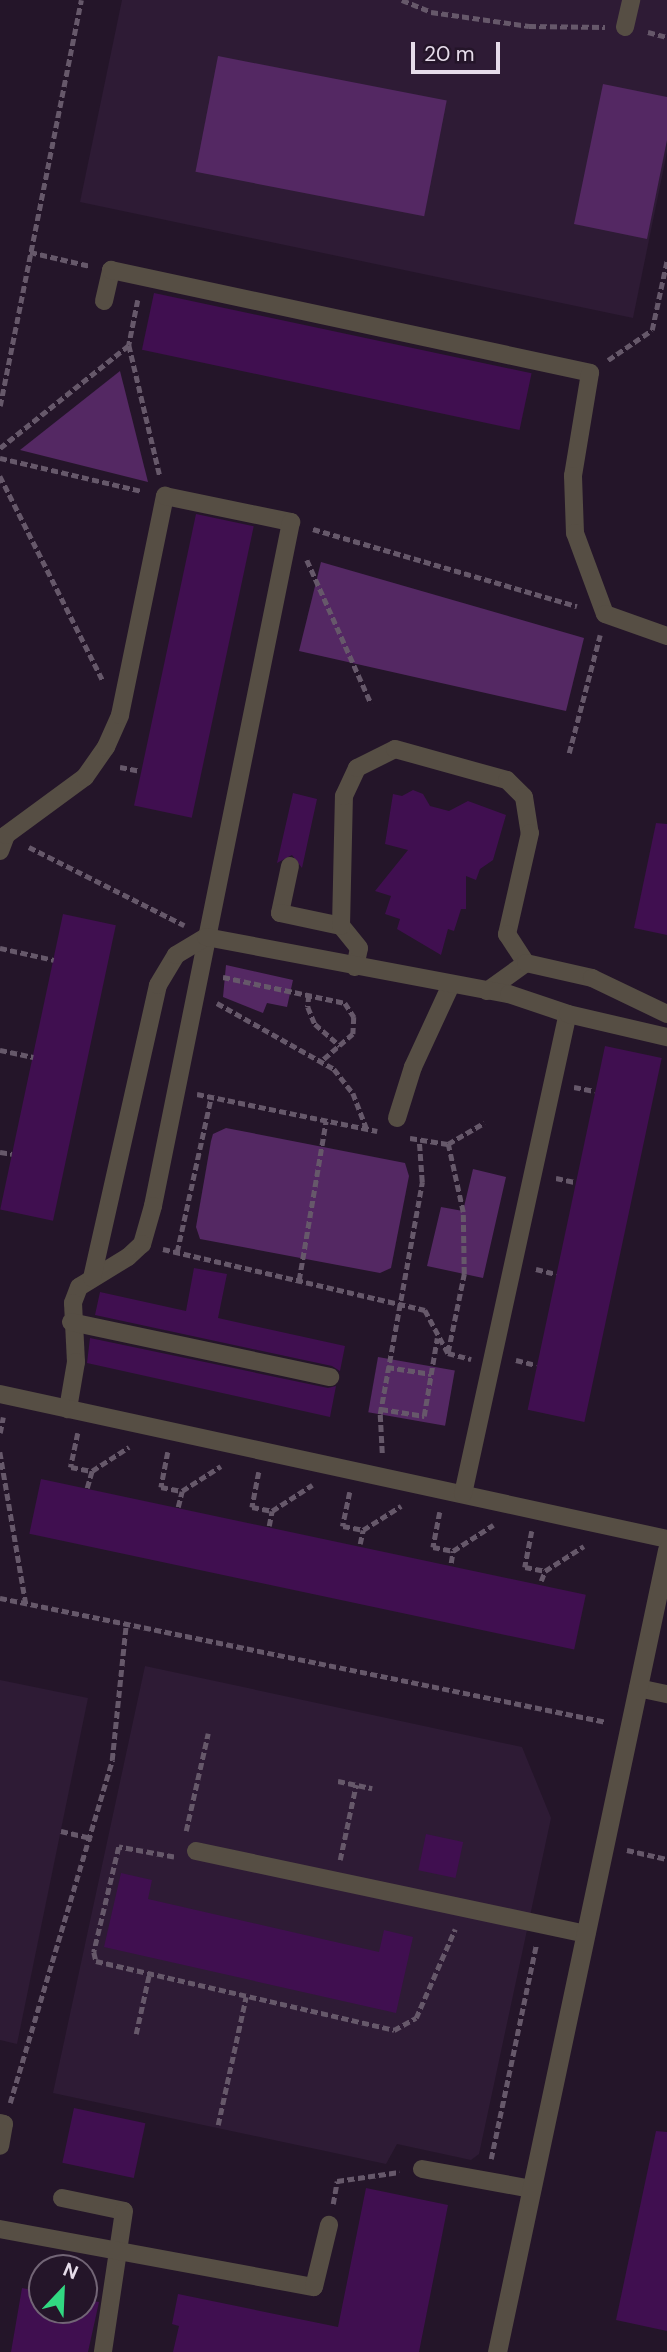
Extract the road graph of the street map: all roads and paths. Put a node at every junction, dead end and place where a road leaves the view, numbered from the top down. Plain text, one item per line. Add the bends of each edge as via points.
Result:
1 (81, 0) edge
2 (402, 0) edge
3 (631, 0) edge
4 (625, 27) junction
5 (667, 37) edge
6 (30, 252) junction
7 (667, 260) edge
8 (111, 271) junction
9 (142, 277) junction
10 (104, 301) dead end
11 (129, 345) junction
12 (590, 373) junction
13 (0, 406) edge
14 (0, 448) edge
15 (0, 458) edge
16 (0, 476) edge
17 (165, 496) junction
18 (290, 522) junction
19 (605, 614) junction
20 (667, 636) edge
21 (371, 703) dead end
22 (120, 715) junction
23 (569, 754) dead end
24 (3, 843) edge
25 (290, 866) dead end
26 (341, 926) junction
27 (206, 937) junction
28 (0, 948) edge
29 (54, 960) dead end
30 (526, 963) junction
31 (355, 967) junction
32 (225, 977) dead end
33 (450, 986) junction
34 (487, 991) junction
35 (197, 993) junction
36 (309, 995) junction
37 (568, 1014) junction
38 (667, 1014) edge
39 (667, 1037) edge
40 (340, 1046) junction
41 (0, 1050) edge
42 (33, 1057) dead end
43 (323, 1060) junction
44 (176, 1090) junction
45 (211, 1097) junction
46 (397, 1118) dead end
47 (326, 1121) junction
48 (484, 1123) dead end
49 (367, 1129) junction
50 (380, 1132) dead end
51 (406, 1137) dead end
52 (419, 1140) junction
53 (448, 1144) junction
54 (0, 1152) edge
55 (12, 1154) dead end
56 (142, 1244) junction
57 (177, 1252) junction
58 (92, 1278) junction
59 (299, 1280) junction
60 (399, 1303) junction
61 (71, 1322) junction
62 (437, 1337) junction
63 (447, 1353) junction
64 (491, 1365) junction
65 (387, 1367) junction
66 (431, 1374) junction
67 (330, 1377) dead end
68 (0, 1394) edge
69 (380, 1409) junction
70 (76, 1410) junction
71 (166, 1429) junction
72 (256, 1449) junction
73 (0, 1452) edge
74 (347, 1469) junction
75 (92, 1471) junction
76 (384, 1477) junction
77 (87, 1489) dead end
78 (438, 1489) junction
79 (182, 1491) junction
80 (463, 1494) junction
81 (178, 1507) dead end
82 (529, 1508) junction
83 (272, 1511) junction
84 (269, 1526) dead end
85 (613, 1527) junction
86 (363, 1530) junction
87 (667, 1539) edge
88 (360, 1544) dead end
89 (667, 1550) edge
90 (453, 1551) junction
91 (451, 1563) dead end
92 (545, 1571) junction
93 (541, 1581) dead end
94 (0, 1598) edge
95 (26, 1604) junction
96 (126, 1624) junction
97 (638, 1688) junction
98 (667, 1694) edge
99 (630, 1727) junction
100 (208, 1733) dead end
101 (338, 1781) dead end
102 (356, 1785) junction
103 (372, 1788) dead end
104 (61, 1831) dead end
105 (92, 1838) junction
106 (621, 1849) dead end
107 (188, 1853) junction
108 (667, 1859) edge
109 (335, 1881) junction
110 (459, 1908) junction
111 (540, 1925) junction
112 (586, 1934) junction
113 (149, 1975) junction
114 (246, 1997) junction
115 (136, 2034) dead end
116 (2, 2123) edge
117 (218, 2125) dead end
118 (0, 2146) edge
119 (422, 2169) joint
120 (487, 2180) junction
121 (532, 2189) junction
122 (62, 2198) dead end
123 (329, 2225) joint
124 (0, 2229) edge
125 (116, 2252) junction
126 (103, 2352) edge
127 (497, 2352) edge

1 - 6 path
2 - 4 path via 431,12 528,26
3 - 4 lane
4 - 5 path
6 - 8 path
6 - 13 path
7 - 12 path via 652,330
8 - 9 lane
8 - 10 lane
9 - 11 path
9 - 12 lane
11 - 14 path
11 - 17 path
12 - 19 lane via 573,476 575,533
15 - 17 path
16 - 22 path
17 - 18 lane
17 - 22 lane
18 - 19 path
18 - 21 path
18 - 27 lane
19 - 20 lane
19 - 23 path
22 - 24 lane via 106,747 85,777
24 - 27 path
25 - 26 lane via 280,913
26 - 30 lane via 344,796 357,768 395,749 507,780 524,797 530,833 507,934
26 - 31 lane via 359,948
27 - 31 lane
27 - 35 lane
27 - 58 lane via 176,955 158,985
28 - 29 path
30 - 34 lane
30 - 38 lane via 592,978
31 - 33 lane
32 - 36 path
33 - 34 lane
33 - 46 lane via 413,1067
34 - 37 lane
35 - 43 path
35 - 44 lane
36 - 40 path via 315,1024
36 - 40 path via 345,1003 354,1017 353,1034
37 - 39 lane
37 - 64 lane
40 - 43 path
41 - 42 path
43 - 49 path via 353,1093
44 - 45 path
44 - 56 lane
45 - 47 path
45 - 57 path
47 - 49 path
47 - 59 path
48 - 53 path
49 - 50 path
51 - 52 path
52 - 53 path
52 - 60 path via 422,1182
53 - 63 path via 463,1212 464,1274
54 - 55 path
56 - 57 path
56 - 58 lane
57 - 59 path
58 - 61 lane via 79,1287
59 - 60 path
60 - 62 path via 425,1310
60 - 65 path
61 - 67 lane
61 - 70 lane
62 - 63 path
62 - 66 path
63 - 64 path
64 - 80 lane
65 - 66 path
65 - 69 path
66 - 69 path via 424,1416
68 - 70 lane
69 - 76 path
70 - 71 lane
70 - 75 path via 71,1467
71 - 72 lane
71 - 75 path
71 - 79 path via 162,1487
72 - 74 lane
72 - 79 path
72 - 83 path via 252,1507
73 - 95 path
74 - 76 lane
74 - 83 path
74 - 86 path via 343,1526
75 - 77 path
76 - 78 lane
78 - 80 lane
78 - 86 path
78 - 90 path via 433,1547
79 - 81 path
80 - 82 lane
82 - 85 lane
82 - 90 path
82 - 92 path via 525,1567
83 - 84 path
85 - 87 lane
85 - 92 path
86 - 88 path
89 - 97 street
90 - 91 path
92 - 93 path
94 - 95 path
95 - 96 path
96 - 99 path
96 - 105 path via 112,1760
97 - 98 lane
97 - 99 street
99 - 112 street
100 - 107 path
101 - 102 path
102 - 103 path
102 - 109 path
104 - 105 path
105 - 116 path
106 - 108 path
107 - 109 lane
107 - 113 path via 165,1858 120,1847 94,1952 96,1961
109 - 110 lane
110 - 111 lane
110 - 114 path via 452,1941 416,2018 394,2030
111 - 112 lane
111 - 120 path
112 - 121 street
113 - 114 path
113 - 115 path
114 - 117 path
116 - 118 lane
119 - 120 lane
119 - 123 path via 337,2181
120 - 121 lane
121 - 127 street
122 - 125 lane via 124,2211
123 - 125 lane via 314,2287
124 - 125 lane
125 - 126 lane

